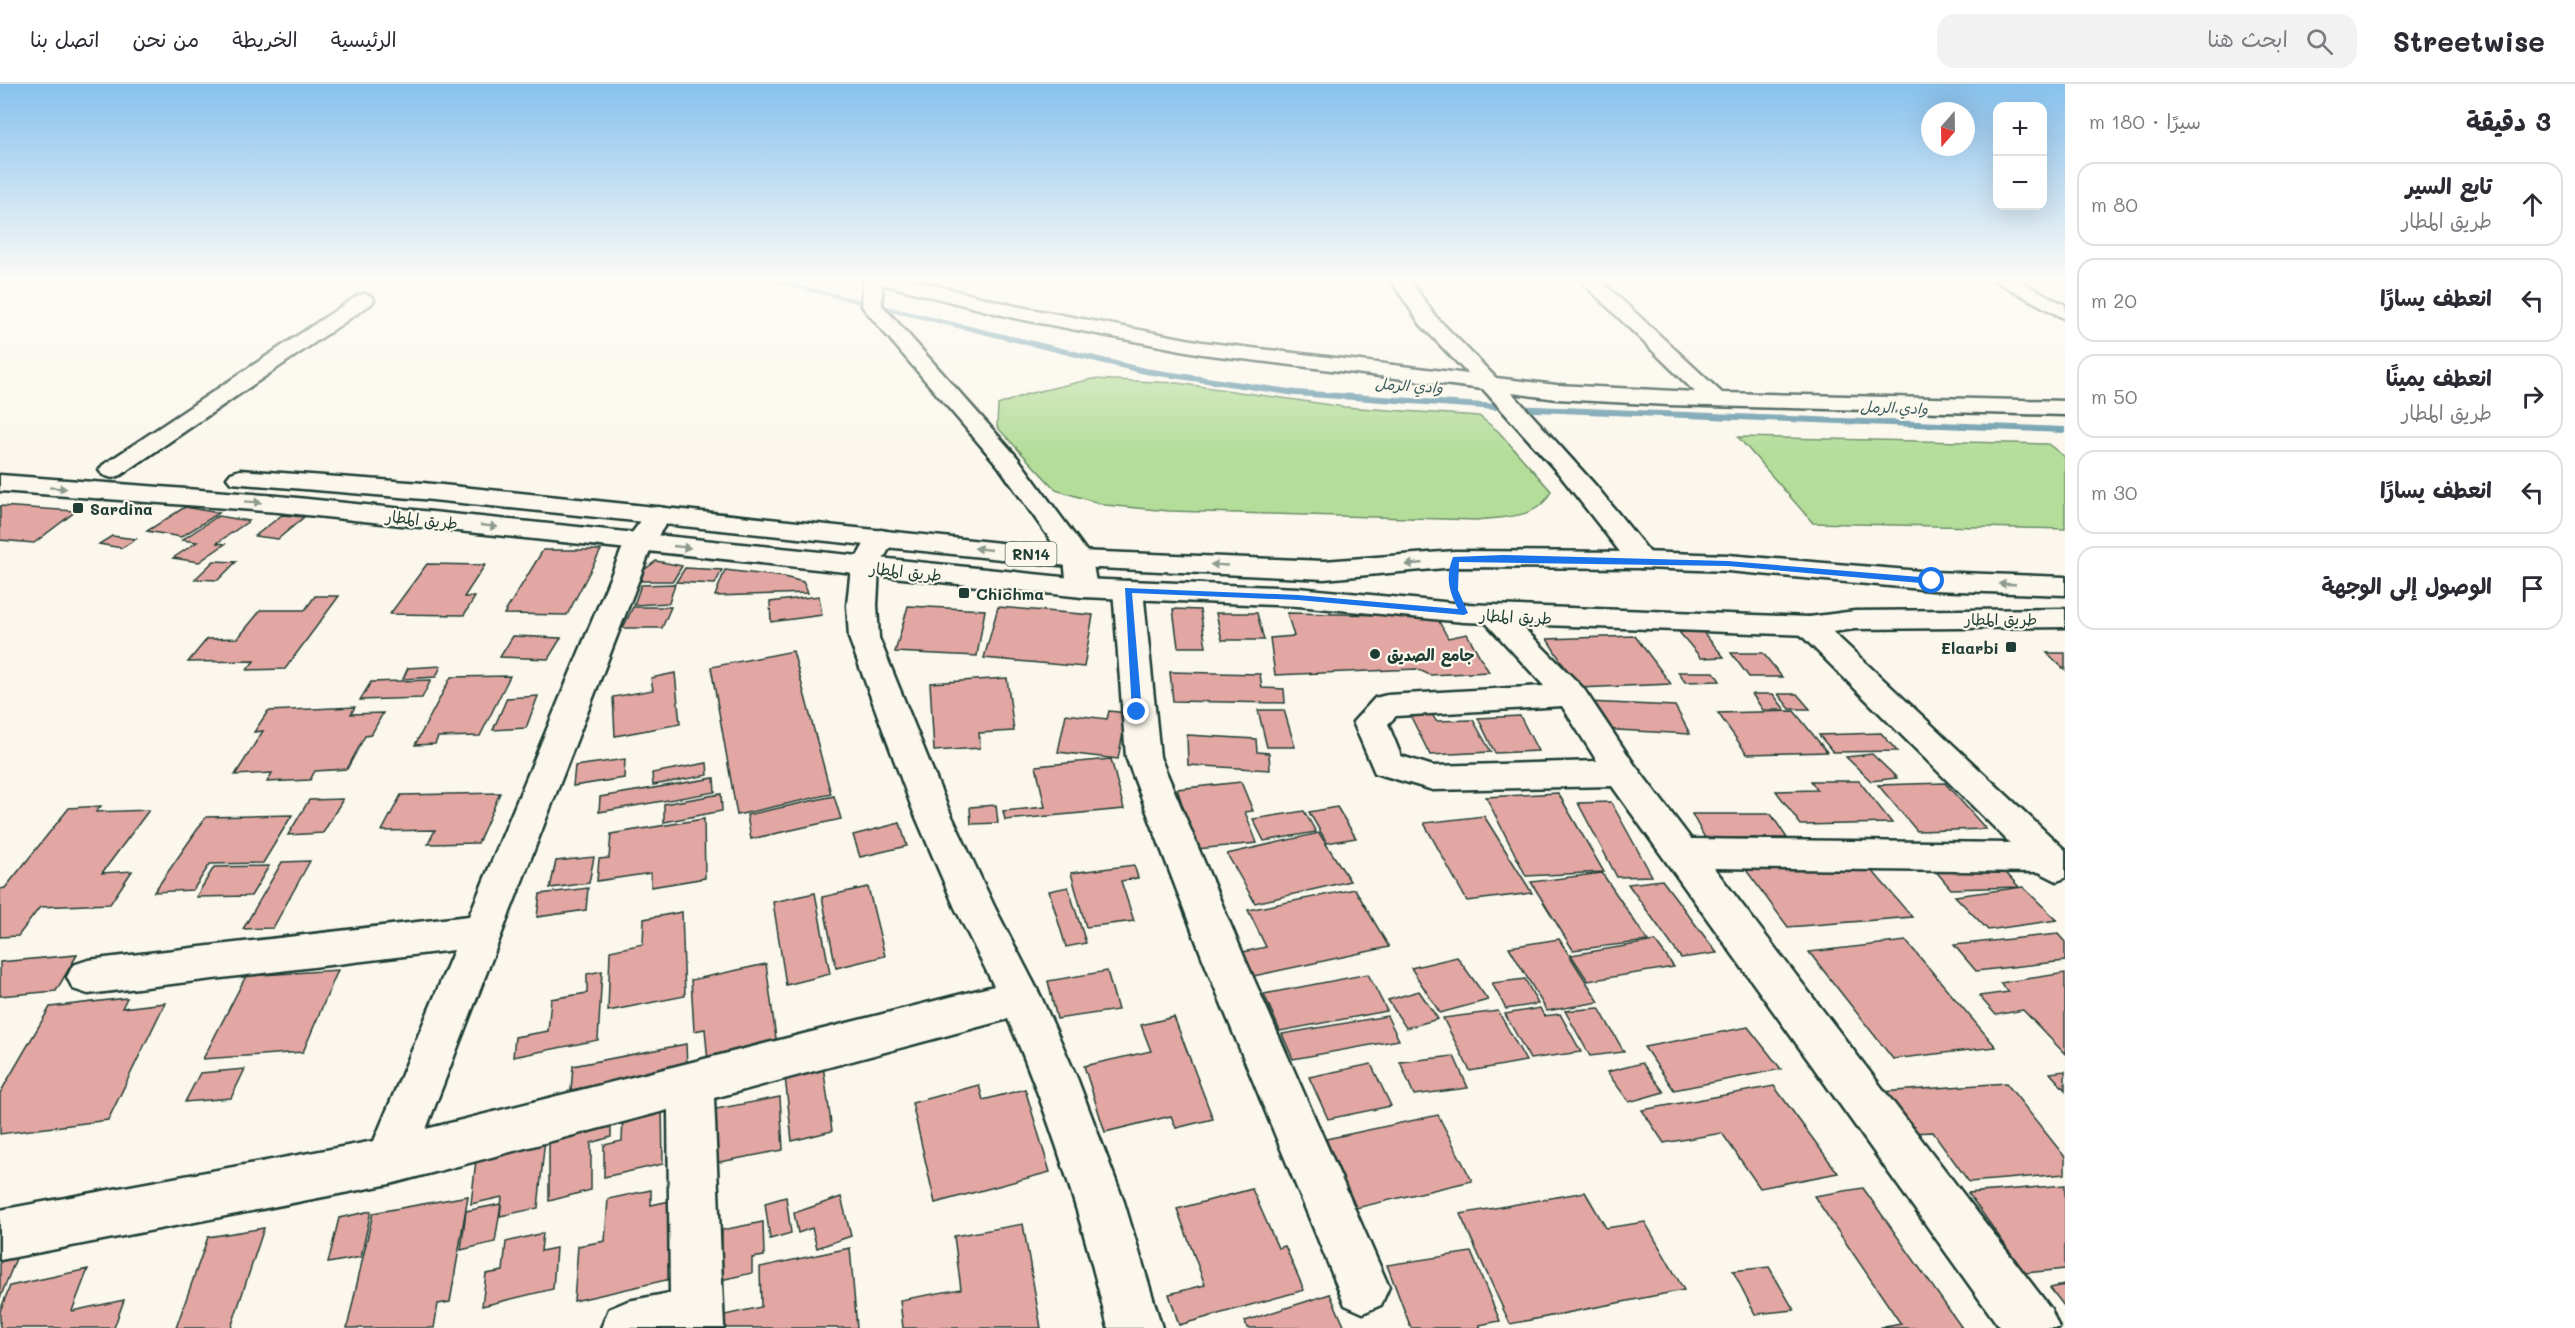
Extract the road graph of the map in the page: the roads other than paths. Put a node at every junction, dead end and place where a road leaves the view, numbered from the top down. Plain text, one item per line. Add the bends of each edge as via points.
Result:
1 (309, 337) edge
2 (899, 337) edge
3 (1140, 337) edge
4 (1444, 337) edge
5 (1650, 337) edge
6 (1491, 384) junction
7 (1716, 399) junction
8 (2065, 408) edge
9 (0, 464) edge
10 (112, 470) junction
11 (0, 483) edge
12 (649, 529) junction
13 (873, 552) junction
14 (1078, 559) junction
15 (1455, 559) junction
16 (1641, 560) junction
17 (1817, 572) junction
18 (2065, 586) edge
19 (1082, 588) junction
20 (1128, 590) junction
21 (1478, 613) junction
22 (2065, 618) edge
23 (1855, 620) junction
24 (1809, 626) junction
25 (1571, 695) junction
26 (1622, 773) junction
27 (1681, 853) junction
28 (2057, 866) edge
29 (480, 931) junction
30 (88, 977) dead end
31 (1020, 998) junction
32 (691, 1083) junction
33 (390, 1161) junction
34 (0, 1235) edge
35 (1363, 1287) dead end
36 (697, 1321) edge
37 (628, 1328) edge
38 (1135, 1328) edge
39 (2032, 1328) edge

1 - 10 street
2 - 14 street via 1008,462
3 - 6 street
4 - 6 street
5 - 7 street
6 - 7 street via 1610,395
6 - 16 street via 1622,533
7 - 8 street
9 - 10 street, طريق المطار / RN14
10 - 12 street, طريق المطار / RN14 via 423,491
11 -> 12 street, طريق المطار / RN14
12 - 13 street, طريق المطار / RN14
12 - 29 street
14 -> 13 street, طريق المطار / RN14
13 - 19 street, طريق المطار / RN14
13 - 31 street via 862,605 864,638 939,829
15 -> 14 street, طريق المطار / RN14 via 1324,570
14 - 19 street
15 - 16 street, طريق المطار / RN14
15 - 21 street via 1453,590
16 - 17 street, طريق المطار / RN14
18 -> 17 street, طريق المطار / RN14
17 - 23 street via 1846,600
19 - 20 street, طريق المطار / RN14
20 - 21 street, طريق المطار / RN14 via 1298,597
20 - 35 street via 1143,757
21 - 24 street, طريق المطار / RN14
21 - 25 street
22 - 23 street, طريق المطار / RN14
23 - 24 street, طريق المطار / RN14
24 - 28 street
25 - 26 street
25 - 26 street via 1386,706 1370,722 1387,764 1433,778
26 - 27 street
27 - 28 street
27 - 39 street
29 - 30 street
29 - 33 street
31 - 32 street
31 - 38 street via 1101,1202
32 - 33 street
32 - 36 street
33 - 34 street
36 - 37 street

